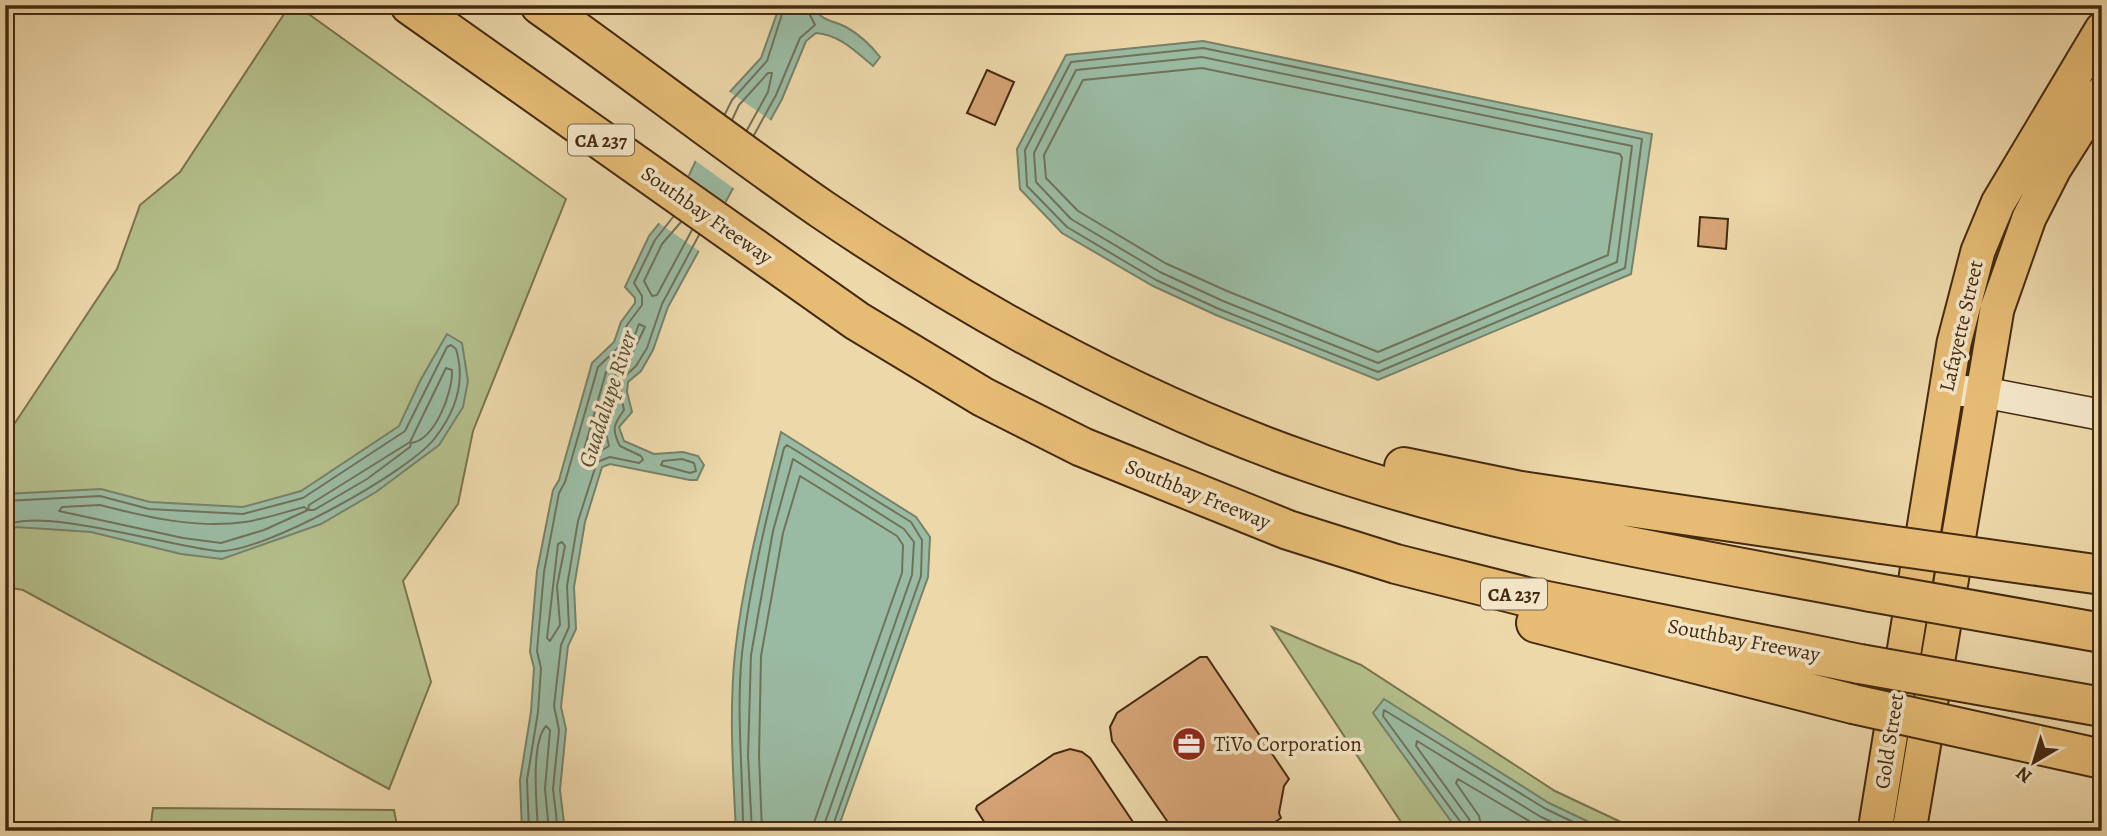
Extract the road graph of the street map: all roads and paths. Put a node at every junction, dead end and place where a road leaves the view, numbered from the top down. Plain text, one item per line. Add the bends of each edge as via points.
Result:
1 (410, 5) edge
2 (540, 5) edge
3 (2102, 29) edge
4 (2102, 93) edge
5 (1946, 390) junction
6 (1982, 392) junction
7 (2102, 415) edge
8 (1207, 422) junction
9 (1177, 488) junction
10 (2102, 575) edge
11 (2102, 633) edge
12 (1903, 652) joint
13 (1938, 658) joint
14 (2102, 707) edge
15 (2102, 759) edge
16 (1875, 831) edge
17 (1909, 831) edge

1 - 9 highway, Southbay Freeway / CA 237 via 895,345 994,403
2 - 8 highway via 822,209 1015,329
3 - 5 main road, Lafayette Street via 1997,203 1965,296
4 - 6 main road, Lafayette Street via 2054,169 2015,251 1997,309
5 - 6 street
5 - 12 main road, Lafayette Street
6 - 7 street
6 - 13 main road, Lafayette Street
8 - 10 highway, bridge via 1521,491
8 - 11 highway, bridge via 1307,462 1416,497 1536,527
9 - 14 highway, Southbay Freeway / CA 237, bridge via 1396,564 1527,597
9 - 15 highway, bridge via 1235,531 1478,609 1853,704
12 - 16 main road, Gold Street
13 - 17 main road, Gold Street

